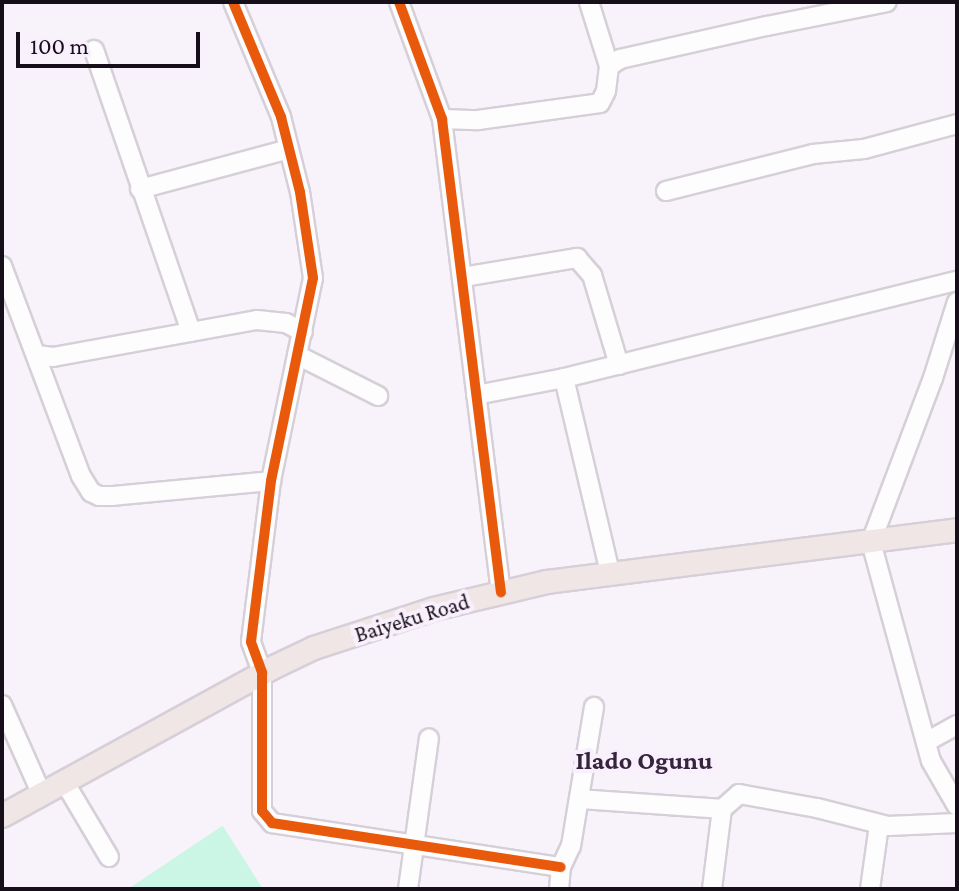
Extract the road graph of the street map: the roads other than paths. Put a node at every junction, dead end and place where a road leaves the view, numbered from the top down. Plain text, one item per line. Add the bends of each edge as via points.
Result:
1 (233, 2) edge
2 (399, 2) edge
3 (589, 2) edge
4 (887, 2) edge
5 (94, 50) dead end
6 (609, 66) junction
7 (442, 119) junction
8 (957, 124) edge
9 (289, 149) junction
10 (140, 189) junction
11 (666, 191) dead end
12 (2, 266) edge
13 (463, 277) junction
14 (957, 281) edge
15 (957, 302) edge
16 (191, 332) junction
17 (303, 332) junction
18 (297, 355) junction
19 (45, 362) junction
20 (619, 365) junction
21 (564, 378) junction
22 (476, 395) junction
23 (378, 396) dead end
24 (271, 481) junction
25 (957, 530) edge
26 (871, 542) junction
27 (610, 573) junction
28 (501, 592) junction
29 (262, 673) junction
30 (2, 705) edge
31 (594, 707) dead end
32 (920, 718) junction
33 (954, 726) edge
34 (429, 738) dead end
35 (926, 742) junction
36 (65, 783) junction
37 (42, 795) junction
38 (579, 799) junction
39 (957, 806) edge
40 (722, 809) junction
41 (2, 816) edge
42 (957, 823) edge
43 (879, 825) junction
44 (414, 844) junction
45 (109, 857) dead end
46 (561, 867) junction
47 (408, 889) edge
48 (559, 889) edge
49 (712, 889) edge
50 (870, 889) edge

1 - 9 street
2 - 7 street
3 - 6 street
4 - 6 street via 620,59
5 - 10 street
6 - 7 street via 600,103 478,120
7 - 13 street
8 - 11 street
9 - 10 street
9 - 17 street via 313,278
10 - 16 street
12 - 19 street
13 - 20 street via 577,258 592,275
13 - 22 street
14 - 20 street
15 - 26 street
16 - 17 street via 257,320 286,323
16 - 19 street
17 - 18 street
18 - 23 street
18 - 24 street
19 - 24 street via 81,476 91,492 99,496
20 - 21 street
21 - 22 street
21 - 27 street
22 - 28 street
24 - 29 street via 251,642
25 - 26 main road, Baiyeku Road
26 - 27 main road, Baiyeku Road
26 - 32 street
27 - 28 main road, Baiyeku Road
28 - 29 main road, Baiyeku Road via 314,648
29 - 36 main road, Baiyeku Road
29 - 44 street via 266,818
30 - 37 street
31 - 38 street
32 - 33 street
32 - 35 street
33 - 35 street
34 - 44 street
35 - 39 street
36 - 37 main road, Baiyeku Road
36 - 45 street
37 - 41 main road, Baiyeku Road
38 - 40 street
38 - 46 street via 571,846
40 - 43 street via 739,794
40 - 49 street
42 - 43 street
43 - 50 street
44 - 46 street
44 - 47 street
46 - 48 street

